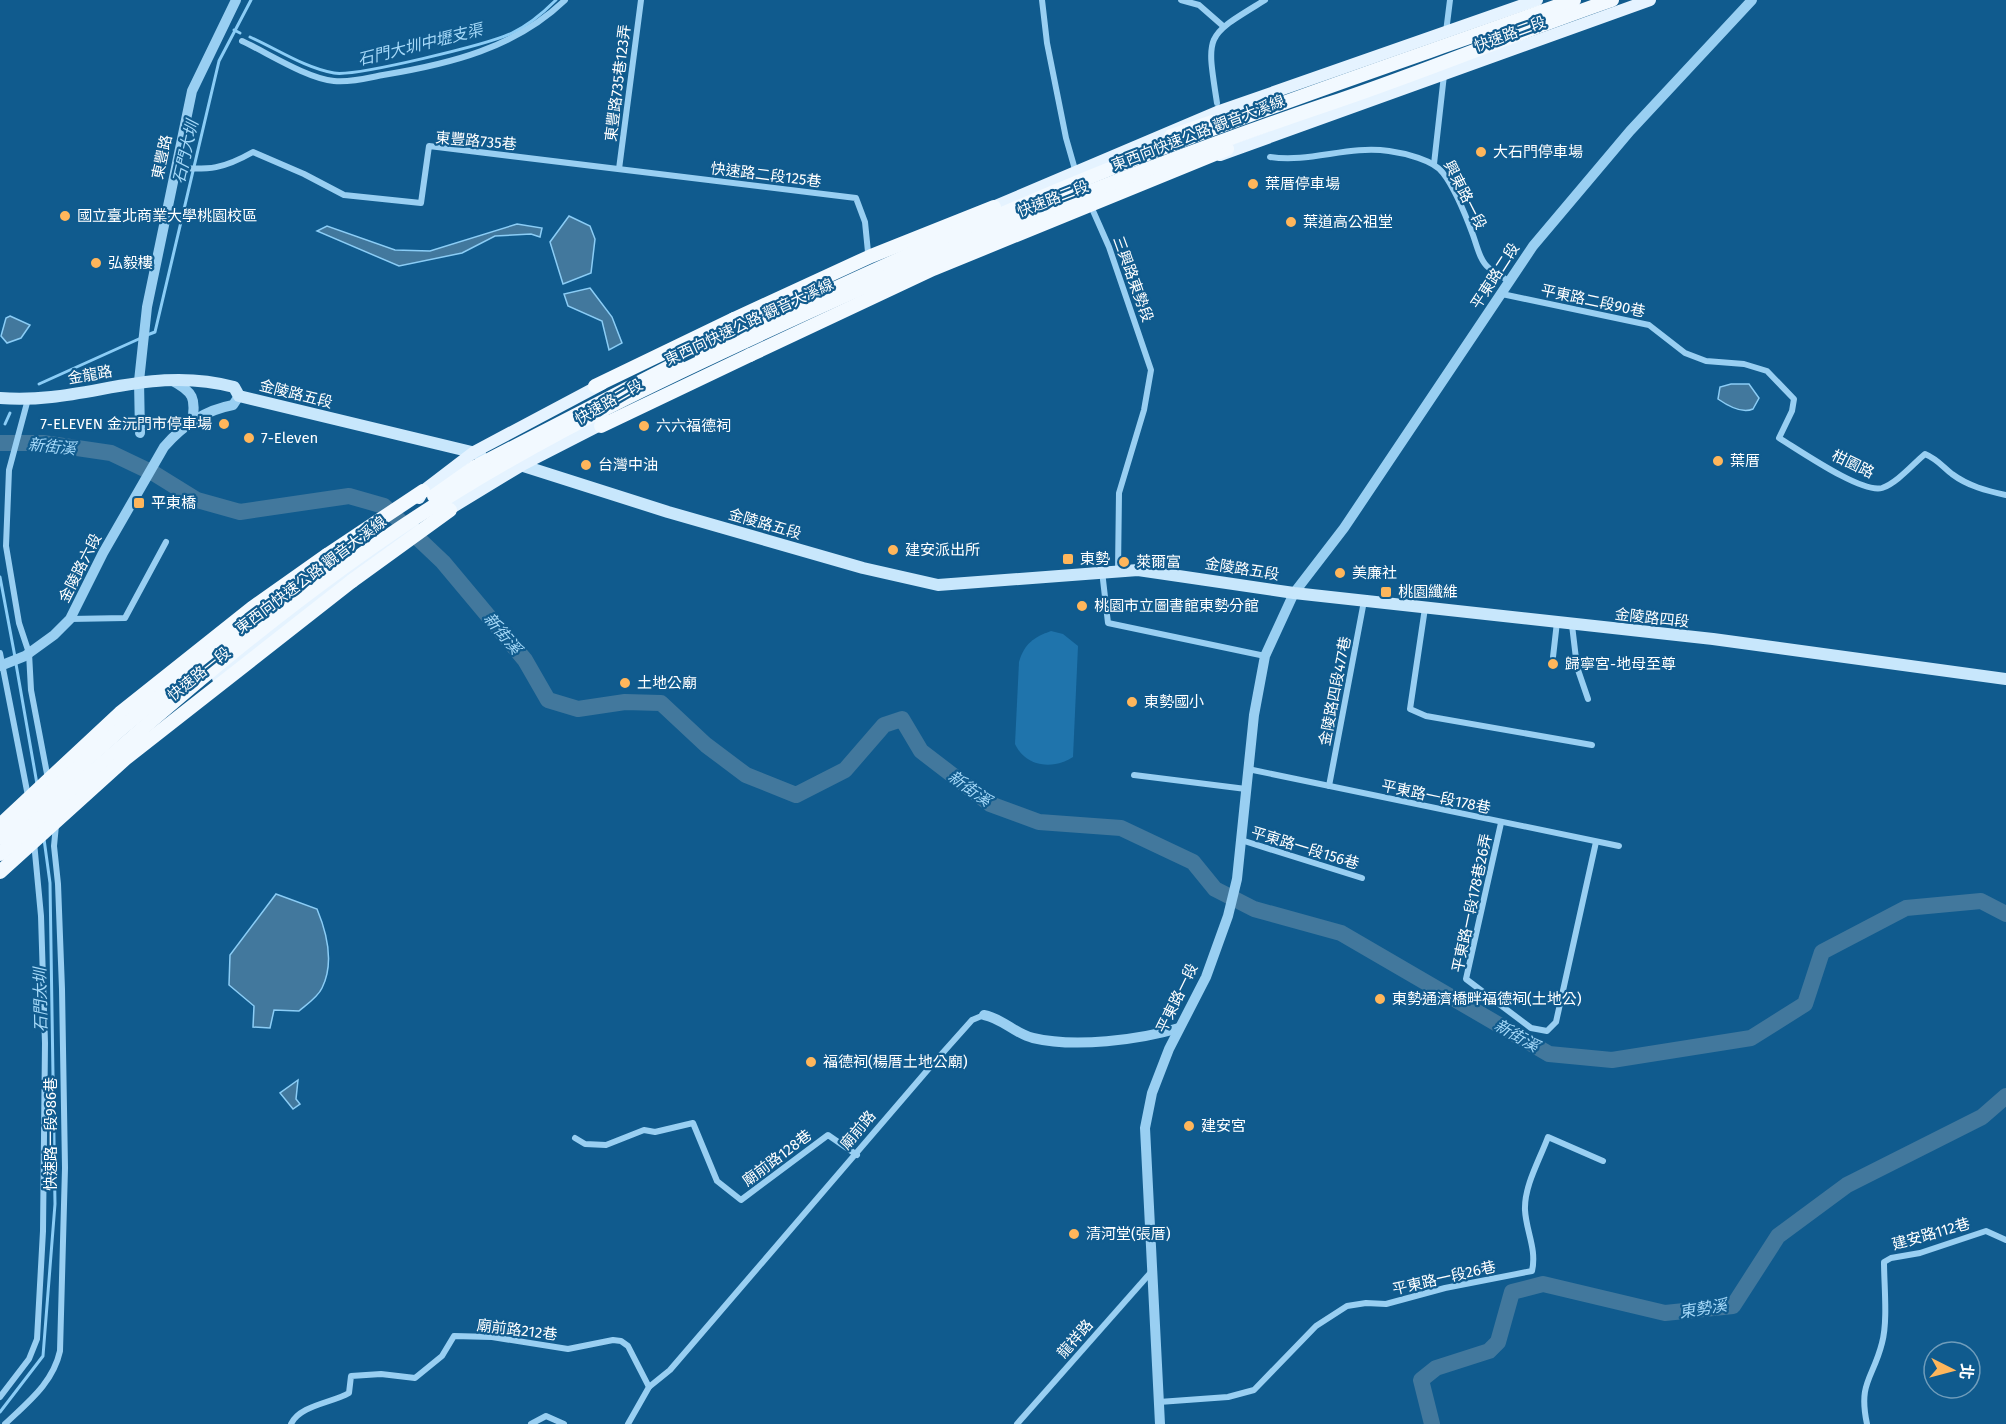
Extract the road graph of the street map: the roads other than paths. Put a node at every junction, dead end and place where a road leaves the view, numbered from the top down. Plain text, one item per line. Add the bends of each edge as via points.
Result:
1 (236, 0) edge
2 (565, 0) edge
3 (640, 0) edge
4 (1042, 0) edge
5 (1181, 0) edge
6 (1265, 0) edge
7 (1450, 0) edge
8 (1537, 0) edge
9 (1574, 0) edge
10 (1612, 0) edge
11 (1650, 0) edge
12 (1752, 0) edge
13 (1223, 26) junction
14 (1446, 34) junction
15 (242, 41) dead end
16 (1444, 75) junction
17 (1217, 103) dead end
18 (1303, 105) junction
19 (1270, 157) dead end
20 (1434, 164) junction
21 (176, 168) junction
22 (619, 169) junction
23 (1075, 171) junction
24 (1088, 201) junction
25 (868, 252) dead end
26 (1509, 281) junction
27 (1502, 294) junction
28 (168, 379) junction
29 (139, 381) junction
30 (595, 386) junction
31 (239, 396) junction
32 (0, 398) edge
33 (28, 399) junction
34 (192, 423) junction
35 (601, 426) junction
36 (140, 433) dead end
37 (1779, 438) joint
38 (474, 452) junction
39 (522, 465) junction
40 (2006, 495) edge
41 (417, 497) joint
42 (450, 510) joint
43 (386, 519) junction
44 (407, 538) junction
45 (166, 542) dead end
46 (1118, 570) junction
47 (1102, 571) junction
48 (1294, 594) junction
49 (1364, 601) junction
50 (1425, 608) junction
51 (70, 619) junction
52 (1557, 622) junction
53 (1572, 625) junction
54 (0, 653) edge
55 (27, 654) junction
56 (1265, 656) junction
57 (1553, 657) dead end
58 (2, 665) edge
59 (2006, 680) edge
60 (1588, 699) dead end
61 (1592, 745) dead end
62 (1248, 769) junction
63 (1134, 775) dead end
64 (1329, 786) junction
65 (48, 788) junction
66 (1246, 789) junction
67 (31, 804) junction
68 (53, 816) junction
69 (1501, 823) junction
70 (0, 825) edge
71 (35, 828) junction
72 (0, 831) edge
73 (0, 838) edge
74 (1241, 840) junction
75 (1596, 842) junction
76 (1619, 846) dead end
77 (0, 854) edge
78 (0, 861) edge
79 (0, 872) edge
80 (1362, 878) dead end
81 (984, 1015) joint
82 (1179, 1028) junction
83 (575, 1138) dead end
84 (857, 1155) junction
85 (1603, 1161) dead end
86 (2006, 1240) edge
87 (1152, 1271) junction
88 (649, 1387) junction
89 (0, 1397) edge
90 (1159, 1402) junction
91 (5, 1424) edge
92 (291, 1424) edge
93 (531, 1424) edge
94 (564, 1424) edge
95 (628, 1424) edge
96 (1017, 1424) edge
97 (1160, 1424) edge
98 (1867, 1424) edge

1 - 21 street, 東豐路 via 192,91
2 - 15 street via 546,19 506,43 439,66 357,80 333,81
3 - 22 street, 東豐路735巷123弄
4 - 23 street, 三興路東勢段 via 1047,43
5 - 13 street via 1199,5
6 - 13 street
7 - 14 street, 興東路一段
8 - 14 main road, 快速路二段
9 - 18 highway, 東西向快速公路 觀音大溪線, bridge
10 - 18 highway, 東西向快速公路 觀音大溪線, bridge
11 - 16 main road, 快速路二段
12 - 26 street, 平東路二段 via 1630,131 1533,246
13 - 17 street via 1213,37 1209,54
14 - 16 street, 興東路一段
14 - 23 main road, 快速路二段 via 1217,112
16 - 20 street, 興東路一段
16 - 24 main road, 快速路二段
18 - 30 highway, bridge via 1192,127 871,256
18 - 35 highway, bridge via 1267,133 933,269
18 - 73 highway, 東西向快速公路 觀音大溪線, bridge via 1153,152 879,266 605,398 475,467 232,637 122,728
18 - 77 highway, 東西向快速公路 觀音大溪線, bridge via 913,264 688,368 556,435 456,492 359,556 258,634
19 - 20 street via 1317,158 1359,148 1390,151
20 - 26 street, 興東路一段 via 1443,172 1488,268
21 - 22 street, 東豐路735巷 via 213,170 254,152 344,195 421,203 429,146
21 - 29 street, 東豐路 via 147,307
22 - 25 street, 快速路二段125巷 via 856,198 865,222
23 - 24 street, 三興路東勢段
23 - 30 main road, 快速路二段 via 874,259 616,381
24 - 35 main road, 快速路二段 via 941,259 632,404
24 - 46 street, 三興路東勢段 via 1109,247 1150,370 1144,410 1119,493
26 - 27 street, 平東路二段
27 - 37 street, 平東路二段90巷 via 1649,325 1685,352 1706,361 1744,364 1767,371 1794,399
27 - 48 street, 平東路二段 via 1344,528
28 - 29 main road, 金龍路
28 - 31 main road, 金龍路 via 211,381 234,387
28 - 34 street via 186,388 193,398
29 - 33 main road, 金龍路
29 - 36 street
30 - 38 main road, 快速路二段
31 - 34 street via 233,405 216,408
31 - 38 main road, 金陵路五段
32 - 33 main road, 金龍路
33 - 55 street, 快速路一段986巷 via 9,470 6,500 7,554
34 - 51 street, 金陵路六段 via 177,432 155,463
35 - 39 main road, 快速路二段
37 - 40 street, 柑園路 via 1866,487 1880,489 1925,454 1976,488
38 - 39 main road, 金陵路五段
38 - 41 main road
39 - 42 main road
39 - 47 main road, 金陵路五段 via 668,512 914,581 938,585
41 - 43 highway
42 - 44 highway
43 - 65 main road, 快速路一段 via 196,654
43 - 70 highway, bridge via 252,608 120,713
44 - 68 main road, 快速路一段 via 273,634
44 - 79 highway, bridge via 125,759
45 - 51 street via 125,618
46 - 47 main road, 金陵路五段
46 - 48 main road, 金陵路五段 via 1206,578
47 - 56 street via 1108,623
48 - 49 main road, 金陵路四段
48 - 56 street, 平東路一段
49 - 50 main road, 金陵路四段
49 - 64 street, 金陵路四段477巷
50 - 52 main road, 金陵路四段
50 - 61 street via 1410,709 1426,716
51 - 55 street, 金陵路六段
52 - 53 main road, 金陵路四段
52 - 57 street
53 - 59 main road, 金陵路四段 via 1713,639
53 - 60 street via 1577,667
54 - 58 street, 快速路一段986巷
55 - 58 street, 金陵路六段
55 - 65 street, 快速路一段986巷
56 - 62 street, 平東路一段
58 - 67 street, 快速路一段986巷
62 - 64 street, 平東路一段178巷
62 - 66 street, 平東路一段
63 - 66 street
64 - 69 street, 平東路一段178巷
65 - 67 main road, 快速路一段
65 - 68 street, 快速路一段986巷
66 - 74 street, 平東路一段
67 - 71 street, 快速路一段986巷
67 - 72 main road
68 - 71 main road, 快速路一段, bridge
68 - 91 street, 快速路一段986巷 via 62,989 60,1351 45,1384
69 - 75 street, 平東路一段178巷
69 - 75 street, 平東路一段178巷26弄 via 1466,979 1531,1028 1547,1031 1556,1022
71 - 78 main road
71 - 89 street, 快速路一段986巷 via 45,1043 38,1340 29,1359
74 - 80 street, 平東路一段156巷
74 - 82 street, 平東路一段 via 1228,916 1206,977
75 - 76 street, 平東路一段178巷
81 - 82 street, 廟前路 via 1033,1038 1084,1042 1127,1040
81 - 84 street, 廟前路 via 972,1020
82 - 87 street, 平東路一段 via 1152,1093 1145,1128
83 - 84 street, 廟前路128巷 via 585,1144 606,1144 644,1130 655,1132 693,1123 717,1181 741,1200 828,1135
84 - 88 street, 廟前路 via 670,1370
85 - 90 street, 平東路一段26巷 via 1548,1137 1527,1193 1525,1210 1535,1258 1532,1271 1386,1304 1347,1306 1316,1326 1254,1390 1228,1397
86 - 98 street, 建安路112巷 via 1986,1231 1884,1262 1883,1341 1864,1386
87 - 90 street, 平東路一段
87 - 96 street, 龍祥路
88 - 92 street, 廟前路212巷 via 621,1341 568,1349 492,1337 454,1336 442,1356 415,1378 351,1376 349,1393 295,1416
88 - 95 street, 廟前路
90 - 97 street, 平東路一段
93 - 94 street via 546,1416

